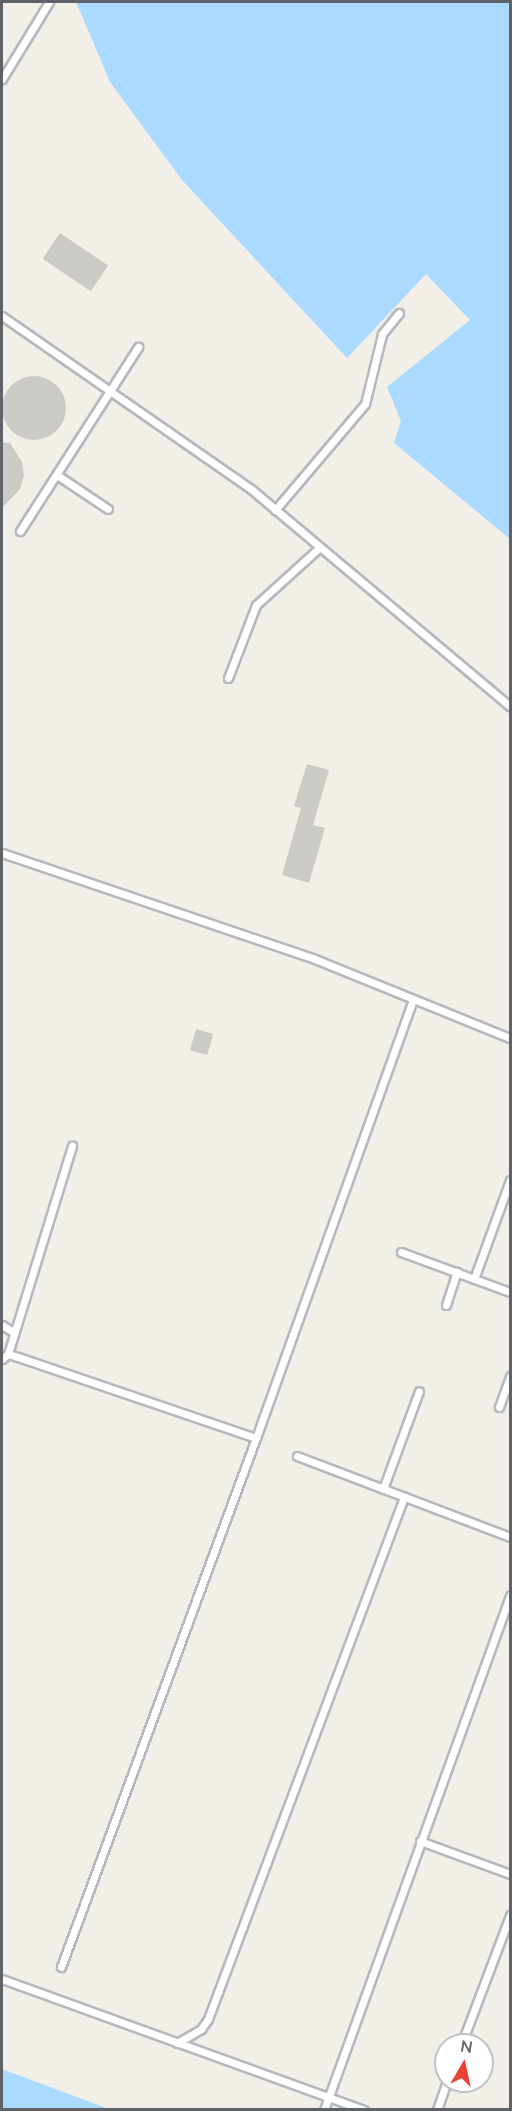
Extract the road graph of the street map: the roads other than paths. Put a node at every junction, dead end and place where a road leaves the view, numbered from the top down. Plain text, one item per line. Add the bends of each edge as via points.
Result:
1 (50, 2) edge
2 (2, 79) edge
3 (399, 313) dead end
4 (2, 316) edge
5 (138, 347) dead end
6 (110, 393) junction
7 (57, 475) junction
8 (108, 509) dead end
9 (275, 510) junction
10 (20, 531) dead end
11 (320, 547) junction
12 (228, 678) dead end
13 (510, 706) edge
14 (2, 853) edge
15 (413, 1000) junction
16 (510, 1038) edge
17 (72, 1146) dead end
18 (510, 1180) edge
19 (401, 1252) dead end
20 (457, 1272) junction
21 (474, 1279) junction
22 (510, 1292) edge
23 (447, 1305) dead end
24 (2, 1325) edge
25 (15, 1333) junction
26 (5, 1357) edge
27 (510, 1376) edge
28 (419, 1391) dead end
29 (500, 1407) dead end
30 (255, 1438) junction
31 (297, 1456) dead end
32 (383, 1489) junction
33 (404, 1497) junction
34 (510, 1537) edge
35 (510, 1596) edge
36 (420, 1841) junction
37 (510, 1874) edge
38 (510, 1915) edge
39 (61, 1966) dead end
40 (2, 1979) edge
41 (466, 2033) edge
42 (177, 2043) junction
43 (442, 2093) edge
44 (328, 2096) junction
45 (324, 2109) edge
46 (364, 2109) edge
47 (436, 2109) edge

1 - 2 lane
3 - 9 lane via 382,334 365,404
4 - 6 lane
5 - 6 lane
6 - 7 lane
6 - 9 lane via 224,470
7 - 8 lane
7 - 10 lane
9 - 11 lane
11 - 12 lane via 256,605
11 - 13 lane
14 - 15 lane via 315,959
15 - 16 lane
15 - 30 lane
17 - 25 lane
18 - 21 lane
19 - 20 lane
20 - 21 lane
20 - 23 lane
21 - 22 lane
24 - 25 lane
25 - 26 lane
26 - 30 lane
27 - 29 lane
28 - 32 lane
30 - 39 lane
31 - 32 lane
32 - 33 lane
33 - 34 lane
33 - 42 lane via 208,2019 201,2029
35 - 36 lane
36 - 37 lane
36 - 44 lane
38 - 41 lane
40 - 42 lane
42 - 44 lane
43 - 47 lane
44 - 45 lane
44 - 46 lane

